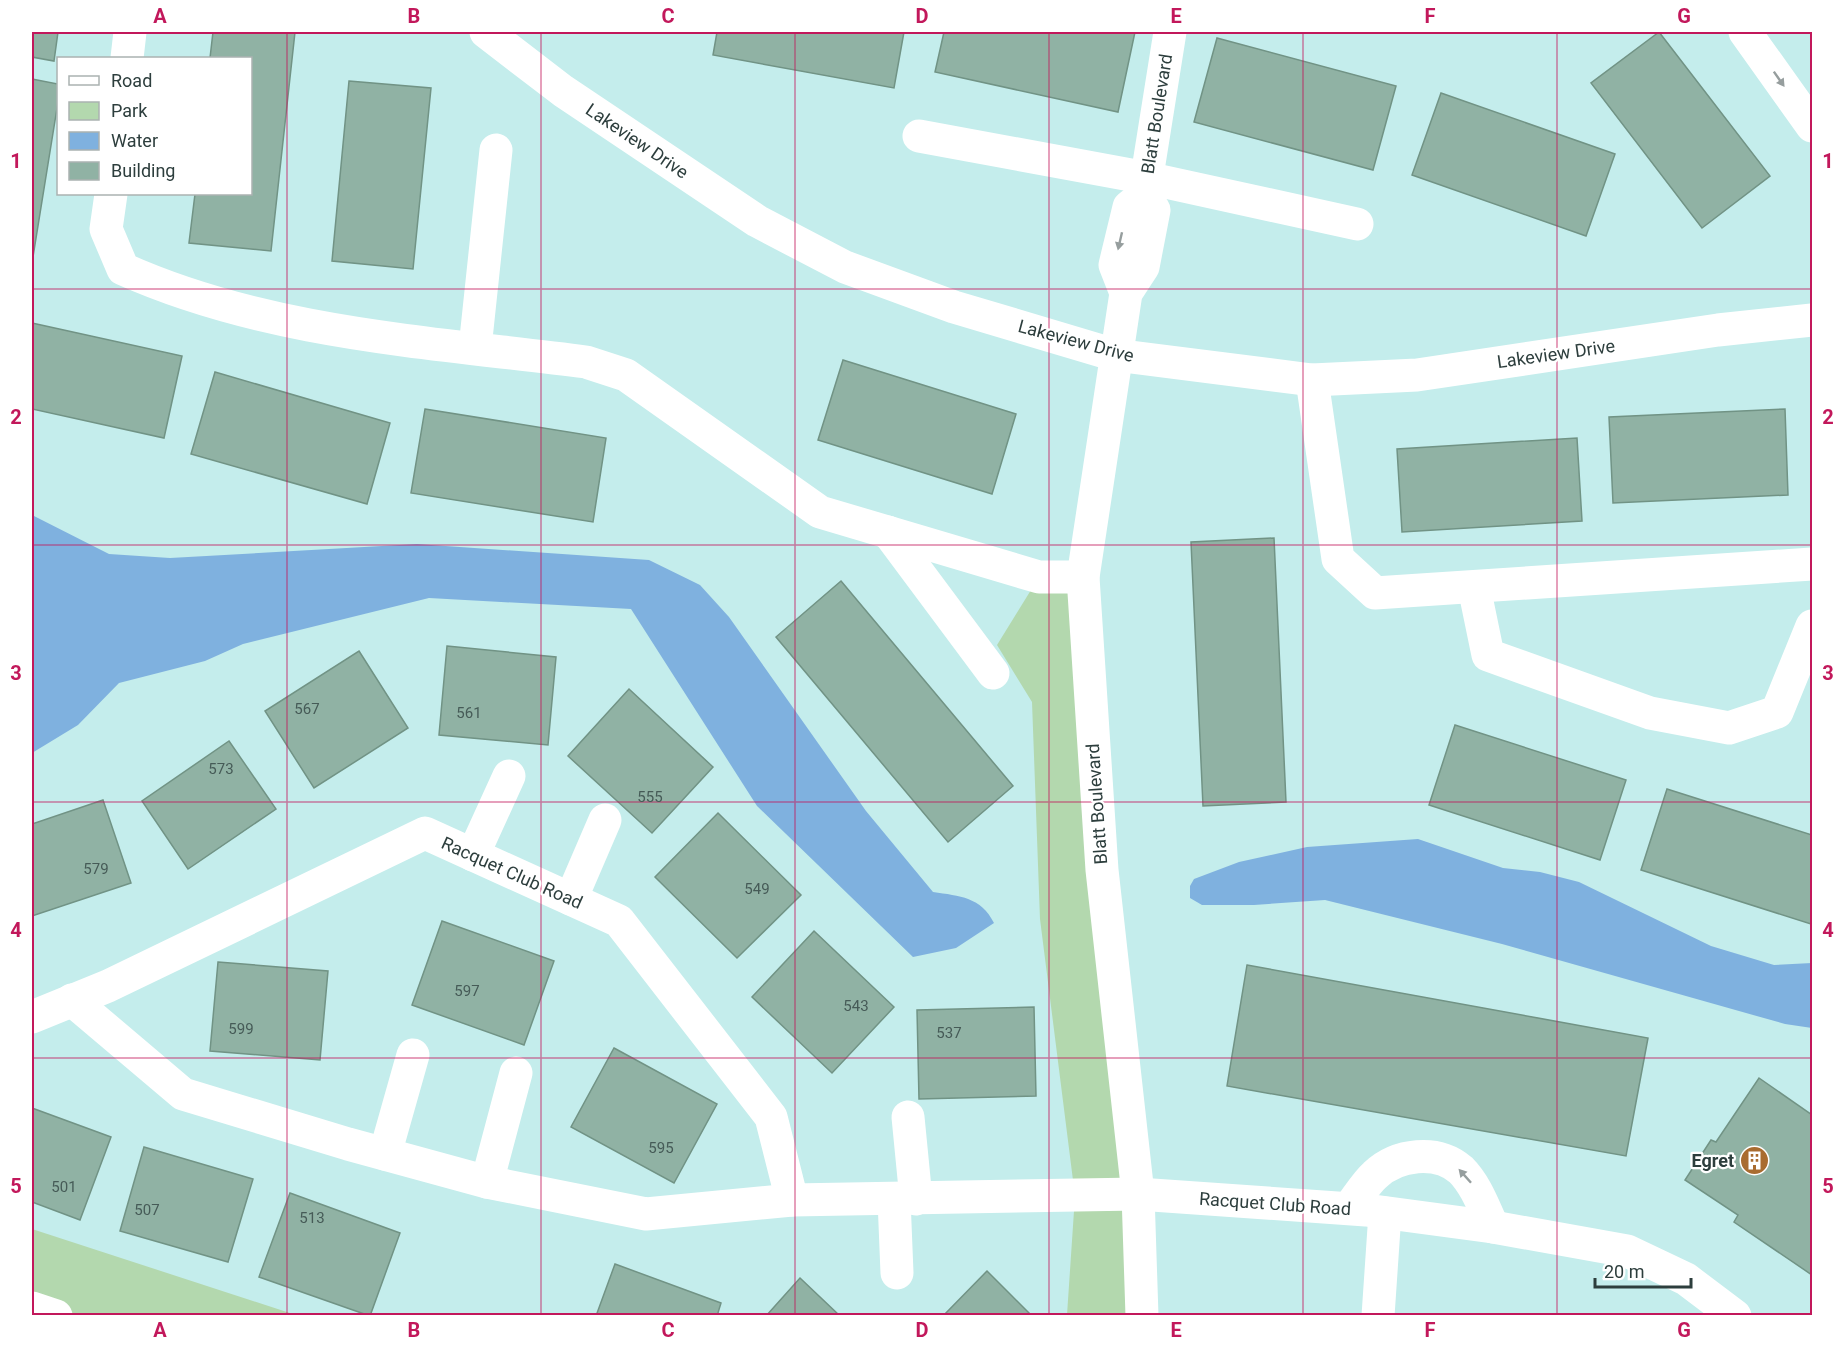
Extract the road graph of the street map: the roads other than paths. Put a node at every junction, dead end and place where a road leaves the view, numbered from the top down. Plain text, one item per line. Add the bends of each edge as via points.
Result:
1 (130, 32) edge
2 (486, 32) edge
3 (1170, 32) edge
4 (1745, 32) edge
5 (127, 57) edge
6 (1812, 126) edge
7 (919, 136) dead end
8 (496, 150) dead end
9 (1146, 187) junction
10 (111, 195) edge
11 (1357, 224) dead end
12 (1812, 320) edge
13 (475, 348) junction
14 (1115, 355) junction
15 (1312, 380) junction
16 (888, 532) junction
17 (1812, 564) edge
18 (1083, 578) junction
19 (1474, 586) junction
20 (1812, 626) edge
21 (993, 673) dead end
22 (509, 776) dead end
23 (605, 820) dead end
24 (473, 855) junction
25 (571, 899) junction
26 (72, 1000) junction
27 (32, 1017) edge
28 (413, 1054) dead end
29 (516, 1073) dead end
30 (908, 1118) dead end
31 (385, 1154) junction
32 (487, 1182) junction
33 (1138, 1194) junction
34 (905, 1199) junction
35 (792, 1200) junction
36 (1349, 1208) junction
37 (1385, 1213) junction
38 (1493, 1227) junction
39 (897, 1273) dead end
40 (32, 1308) edge
41 (1742, 1314) edge
42 (56, 1316) edge
43 (1142, 1316) edge
44 (1378, 1316) edge

1 - 5 street
2 - 14 street, Lakeview Drive via 563,91 757,220 845,267 954,307
3 - 9 street, Blatt Boulevard
4 -> 6 street
7 - 9 street
8 - 13 street
9 - 11 street
9 - 14 street, Blatt Boulevard via 1154,210 1149,239 1143,267 1126,293
10 - 13 street via 106,229 123,269 172,291 289,323
12 - 15 street, Lakeview Drive via 1718,330 1417,375
13 - 16 street via 586,362 626,375 820,512
14 - 15 street, Lakeview Drive
14 - 18 street, Blatt Boulevard
15 - 19 street via 1338,559 1375,593
16 - 18 street via 1039,577
16 - 21 street
17 - 19 street
18 - 33 street, Blatt Boulevard via 1101,870
19 - 20 street via 1488,655 1650,713 1729,728 1777,712
22 - 24 street
23 - 25 street
24 - 25 street, Racquet Club Road
24 - 26 street, Racquet Club Road via 425,833
25 - 35 street, Racquet Club Road via 619,921 771,1117
26 - 27 street, Racquet Club Road
26 - 31 street, Racquet Club Road via 183,1094
28 - 31 street
29 - 32 street
30 - 34 street
31 - 32 street, Racquet Club Road
32 - 35 street, Racquet Club Road via 646,1214
33 - 34 street, Racquet Club Road
33 - 36 street, Racquet Club Road
33 - 43 street, Blatt Boulevard
34 - 35 street, Racquet Club Road
34 - 39 street
36 - 37 street, Racquet Club Road
38 -> 36 street via 1473,1186 1460,1170 1434,1158 1417,1156 1394,1162 1375,1175
37 - 38 street, Racquet Club Road
37 - 44 street
38 - 41 street, Racquet Club Road via 1627,1251 1686,1279
40 - 42 street

